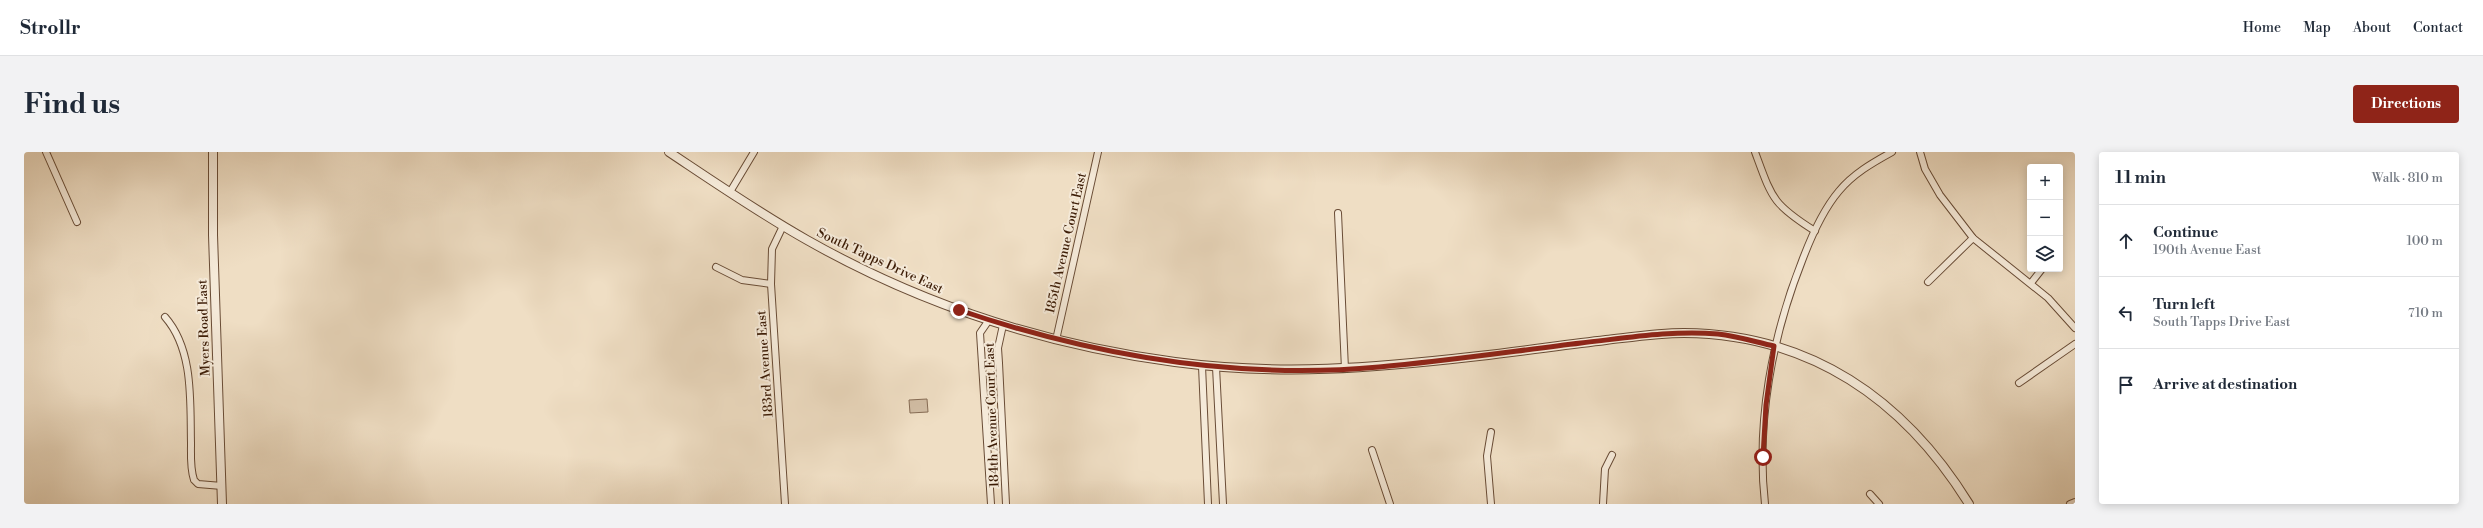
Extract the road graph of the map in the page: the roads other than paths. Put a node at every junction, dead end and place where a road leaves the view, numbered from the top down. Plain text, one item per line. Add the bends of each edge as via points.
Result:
1 (46, 152) edge
2 (213, 152) edge
3 (669, 152) edge
4 (754, 152) edge
5 (1098, 152) edge
6 (1755, 152) edge
7 (1892, 152) edge
8 (1920, 152) edge
9 (730, 192) junction
10 (1338, 213) dead end
11 (77, 222) dead end
12 (783, 226) junction
13 (1815, 231) junction
14 (1973, 238) junction
15 (716, 267) dead end
16 (2040, 272) edge
17 (1928, 282) dead end
18 (2031, 283) junction
19 (771, 284) junction
20 (165, 317) dead end
21 (989, 320) junction
22 (1002, 325) junction
23 (2075, 328) edge
24 (1056, 340) junction
25 (2075, 344) edge
26 (1774, 346) junction
27 (1202, 366) junction
28 (1216, 367) junction
29 (1345, 369) junction
30 (2019, 383) dead end
31 (1491, 432) dead end
32 (1372, 450) dead end
33 (1612, 454) dead end
34 (222, 486) junction
35 (1870, 494) dead end
36 (2075, 502) edge
37 (222, 504) edge
38 (785, 504) edge
39 (991, 504) edge
40 (1006, 504) edge
41 (1208, 504) edge
42 (1223, 504) edge
43 (1390, 504) edge
44 (1491, 504) edge
45 (1603, 504) edge
46 (1765, 504) edge
47 (1879, 504) edge
48 (1969, 504) edge
49 (2070, 504) edge

1 - 11 street
2 - 34 street, Myers Road East via 213,235
3 - 9 street, South Tapps Drive East
4 - 9 street
5 - 24 street, 185th Avenue Court East
6 - 13 street via 1775,201 1794,218
7 - 13 street via 1862,170 1845,184
8 - 14 street via 1925,169 1940,195
9 - 12 street, South Tapps Drive East
10 - 29 street
12 - 19 street, 183rd Avenue East via 772,249
12 - 21 street, South Tapps Drive East via 880,277
13 - 26 street via 1791,289
14 - 17 street
14 - 18 street
15 - 19 street via 742,280
16 - 18 street
18 - 23 street
19 - 38 street, 183rd Avenue East
20 - 34 street via 178,336 184,354 189,387 194,480 198,484
21 - 22 street, South Tapps Drive East
21 - 39 street via 980,333
22 - 24 street, South Tapps Drive East
22 - 40 street, 184th Avenue Court East via 998,363
24 - 27 street, South Tapps Drive East
25 - 30 street
26 - 29 street, South Tapps Drive East via 1731,336 1671,333
26 - 46 street via 1764,439
26 - 48 street, South Tapps Drive East via 1812,360 1844,376 1884,404 1924,441
27 - 28 street, South Tapps Drive East
27 - 41 street
28 - 29 street, South Tapps Drive East
28 - 42 street
31 - 44 street via 1487,456
32 - 43 street
33 - 45 street via 1605,469
34 - 37 street, Myers Road East
35 - 47 street
36 - 49 street

